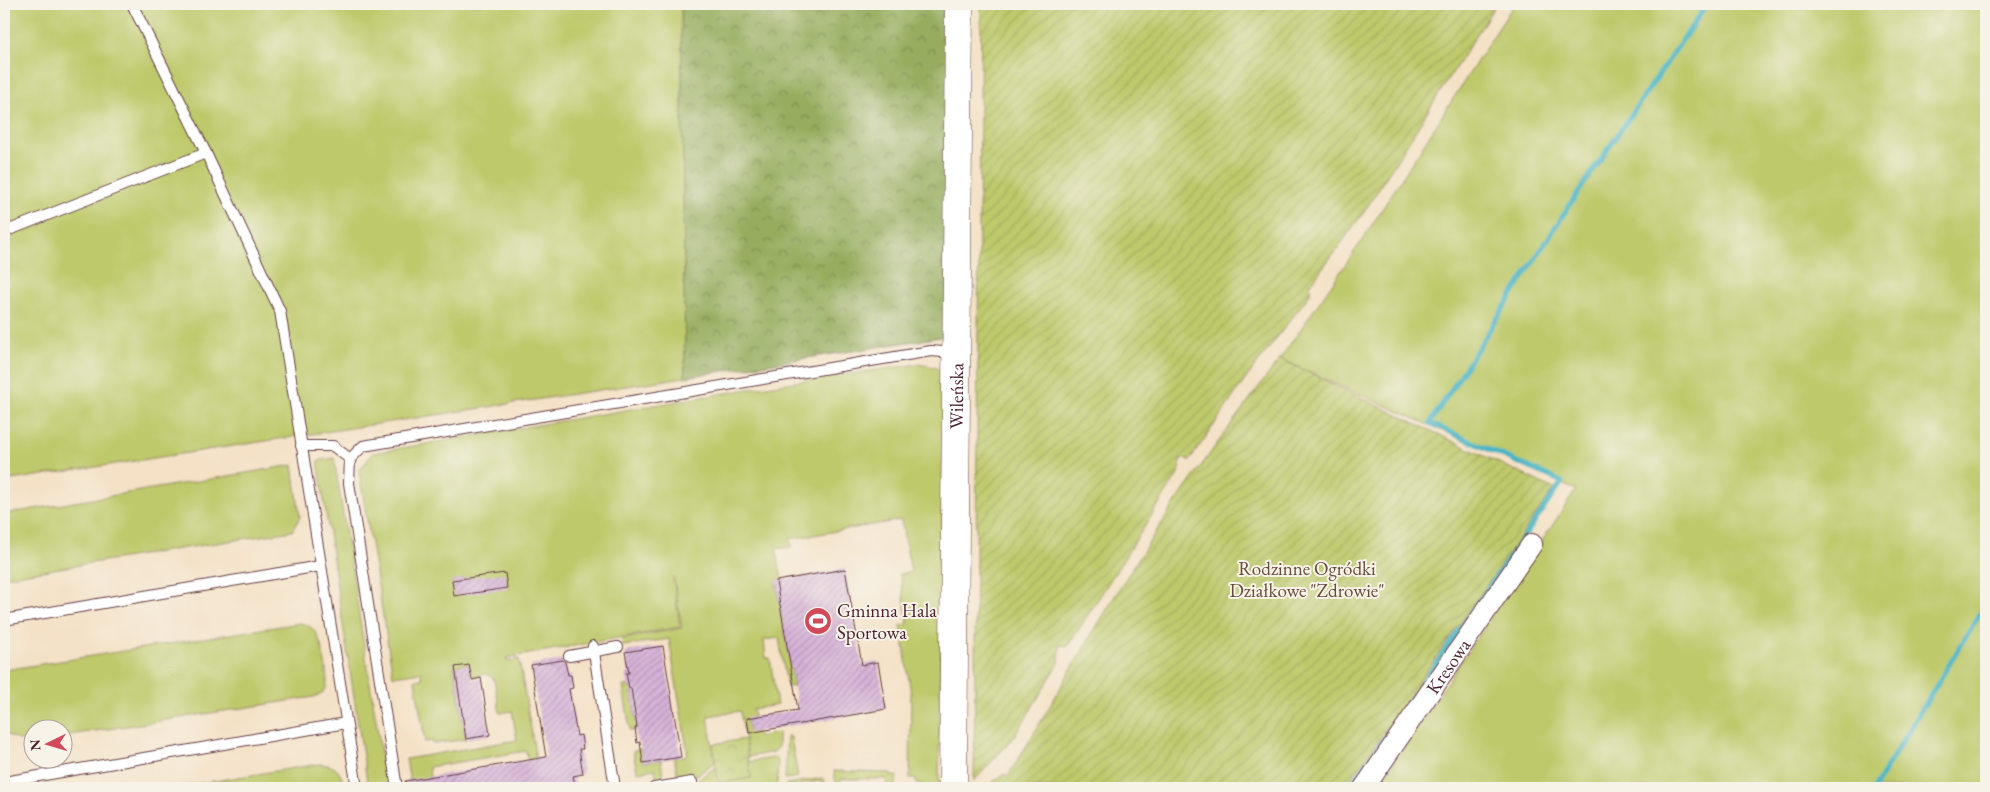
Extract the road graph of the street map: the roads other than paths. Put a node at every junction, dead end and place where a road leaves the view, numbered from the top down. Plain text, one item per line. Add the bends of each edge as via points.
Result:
1 (132, 4) edge
2 (960, 4) edge
3 (206, 153) junction
4 (4, 232) edge
5 (956, 353) junction
6 (301, 446) junction
7 (350, 459) junction
8 (1532, 544) dead end
9 (320, 566) junction
10 (4, 620) edge
11 (618, 647) dead end
12 (593, 649) junction
13 (569, 656) dead end
14 (346, 723) junction
15 (4, 782) edge
16 (692, 782) dead end
17 (357, 788) edge
18 (397, 788) edge
19 (615, 788) edge
20 (654, 788) edge
21 (953, 788) edge
22 (1364, 788) edge

1 - 3 lane
2 - 5 street, Wileńska
3 - 4 lane
3 - 6 lane via 280,311
5 - 7 lane via 931,351 363,446
5 - 21 street, Wileńska
6 - 7 lane via 333,446
6 - 9 lane
7 - 18 lane via 349,483
8 - 22 street, Kresowa
9 - 10 lane
9 - 14 lane
11 - 12 lane
12 - 13 lane
12 - 19 lane
14 - 15 lane
14 - 17 lane
16 - 20 lane

